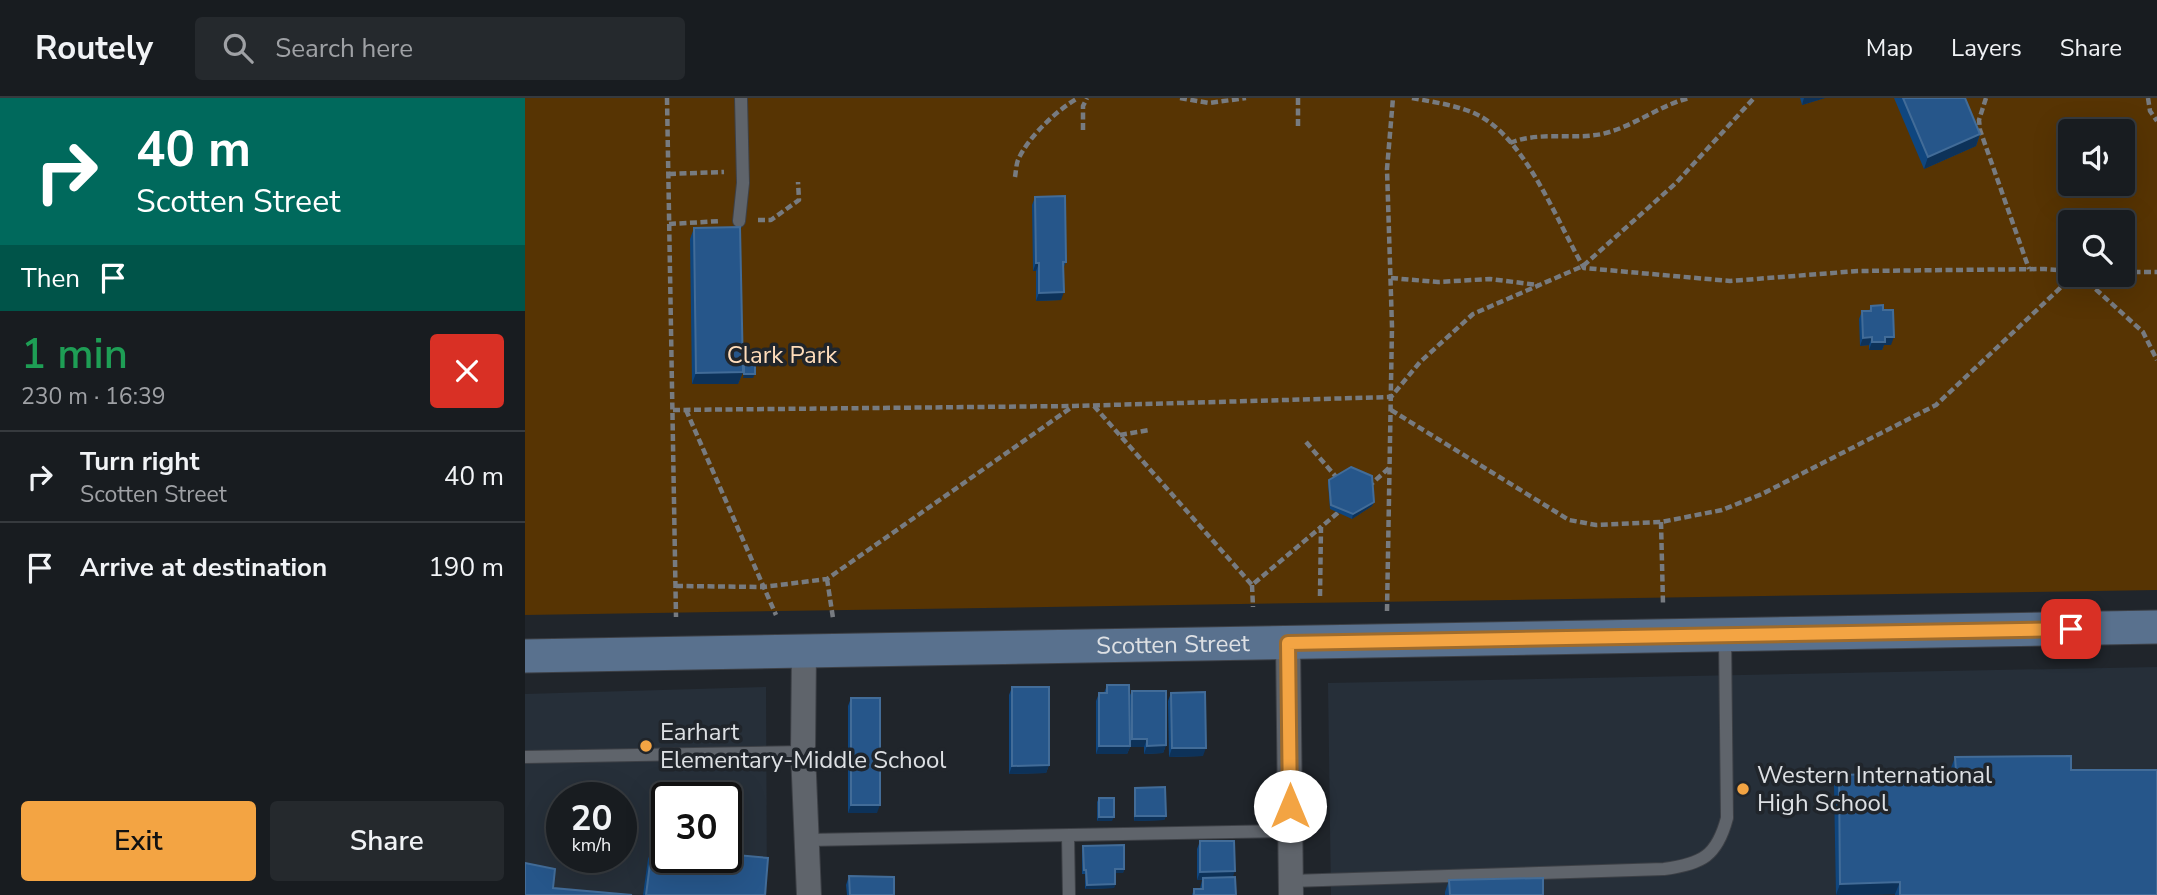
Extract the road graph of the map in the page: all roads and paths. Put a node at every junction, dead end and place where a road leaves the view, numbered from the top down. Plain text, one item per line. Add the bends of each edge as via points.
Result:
1 (667, 98) edge
2 (741, 98) edge
3 (1078, 98) edge
4 (1087, 98) edge
5 (1180, 98) edge
6 (1246, 98) edge
7 (1298, 98) edge
8 (1393, 98) edge
9 (1412, 98) edge
10 (1689, 98) edge
11 (1754, 98) edge
12 (1986, 98) edge
13 (2148, 98) edge
14 (2157, 121) edge
15 (1298, 126) dead end
16 (1083, 130) dead end
17 (1510, 143) junction
18 (742, 172) junction
19 (669, 174) junction
20 (1016, 177) dead end
21 (739, 220) dead end
22 (1583, 266) junction
23 (2029, 269) junction
24 (2058, 272) edge
25 (2135, 272) edge
26 (2157, 272) edge
27 (1391, 278) junction
28 (1539, 285) junction
29 (2058, 287) edge
30 (2093, 287) edge
31 (2157, 360) edge
32 (1391, 397) junction
33 (1093, 405) junction
34 (1074, 406) junction
35 (673, 410) junction
36 (686, 410) junction
37 (1391, 410) junction
38 (1149, 430) dead end
39 (1119, 435) junction
40 (1305, 442) dead end
41 (1389, 468) junction
42 (1337, 478) edge
43 (1360, 494) edge
44 (1341, 510) edge
45 (1661, 522) junction
46 (1321, 527) junction
47 (827, 579) junction
48 (1252, 585) junction
49 (676, 586) junction
50 (763, 587) junction
51 (1320, 596) dead end
52 (1663, 604) dead end
53 (1253, 607) dead end
54 (776, 615) dead end
55 (1387, 615) dead end
56 (677, 617) dead end
57 (833, 618) dead end
58 (2157, 627) edge
59 (1725, 635) junction
60 (1288, 643) junction
61 (804, 651) junction
62 (525, 656) edge
63 (803, 752) junction
64 (525, 757) edge
65 (1290, 831) junction
66 (1068, 836) junction
67 (808, 840) junction
68 (1291, 888) edge
69 (809, 895) edge
70 (1069, 895) edge

1 - 19 path
2 - 18 lane
3 - 20 path via 1040,128 1018,160
4 - 16 path
5 - 6 path via 1209,103
7 - 15 path
8 - 27 path via 1387,169
9 - 17 path via 1474,113
10 - 17 path via 1604,133
11 - 22 path via 1676,183
12 - 23 path via 1980,130
13 - 14 path
17 - 22 path via 1544,190
18 - 19 path
18 - 21 lane
19 - 35 path
22 - 23 path via 1730,281 1858,271
22 - 28 path
23 - 24 path
25 - 26 path
27 - 28 path via 1439,282 1490,279
27 - 32 path
28 - 32 path via 1485,307 1462,322
29 - 45 path via 1936,405 1744,502
30 - 31 path via 2143,332
32 - 33 path
32 - 37 path
33 - 34 path
33 - 39 path
34 - 36 path
34 - 47 path
35 - 36 path
35 - 49 path
36 - 50 path
37 - 41 path
37 - 45 path via 1569,520 1595,525
38 - 39 path
39 - 48 path
40 - 42 path
41 - 43 path
41 - 55 path
44 - 46 path
45 - 52 path
46 - 48 path
46 - 51 path
47 - 50 path
47 - 57 path
48 - 53 path
49 - 50 path
49 - 56 path
50 - 54 path
58 - 59 street, Scotten Street
59 - 60 street, Scotten Street
59 - 68 lane via 1727,818 1721,839 1707,855 1688,865 1664,869
60 - 61 street, Scotten Street
60 - 65 street
61 - 62 street, Scotten Street
61 - 63 street
63 - 64 lane
63 - 67 street
65 - 66 lane
65 - 68 street
66 - 67 lane
66 - 70 lane
67 - 69 street

